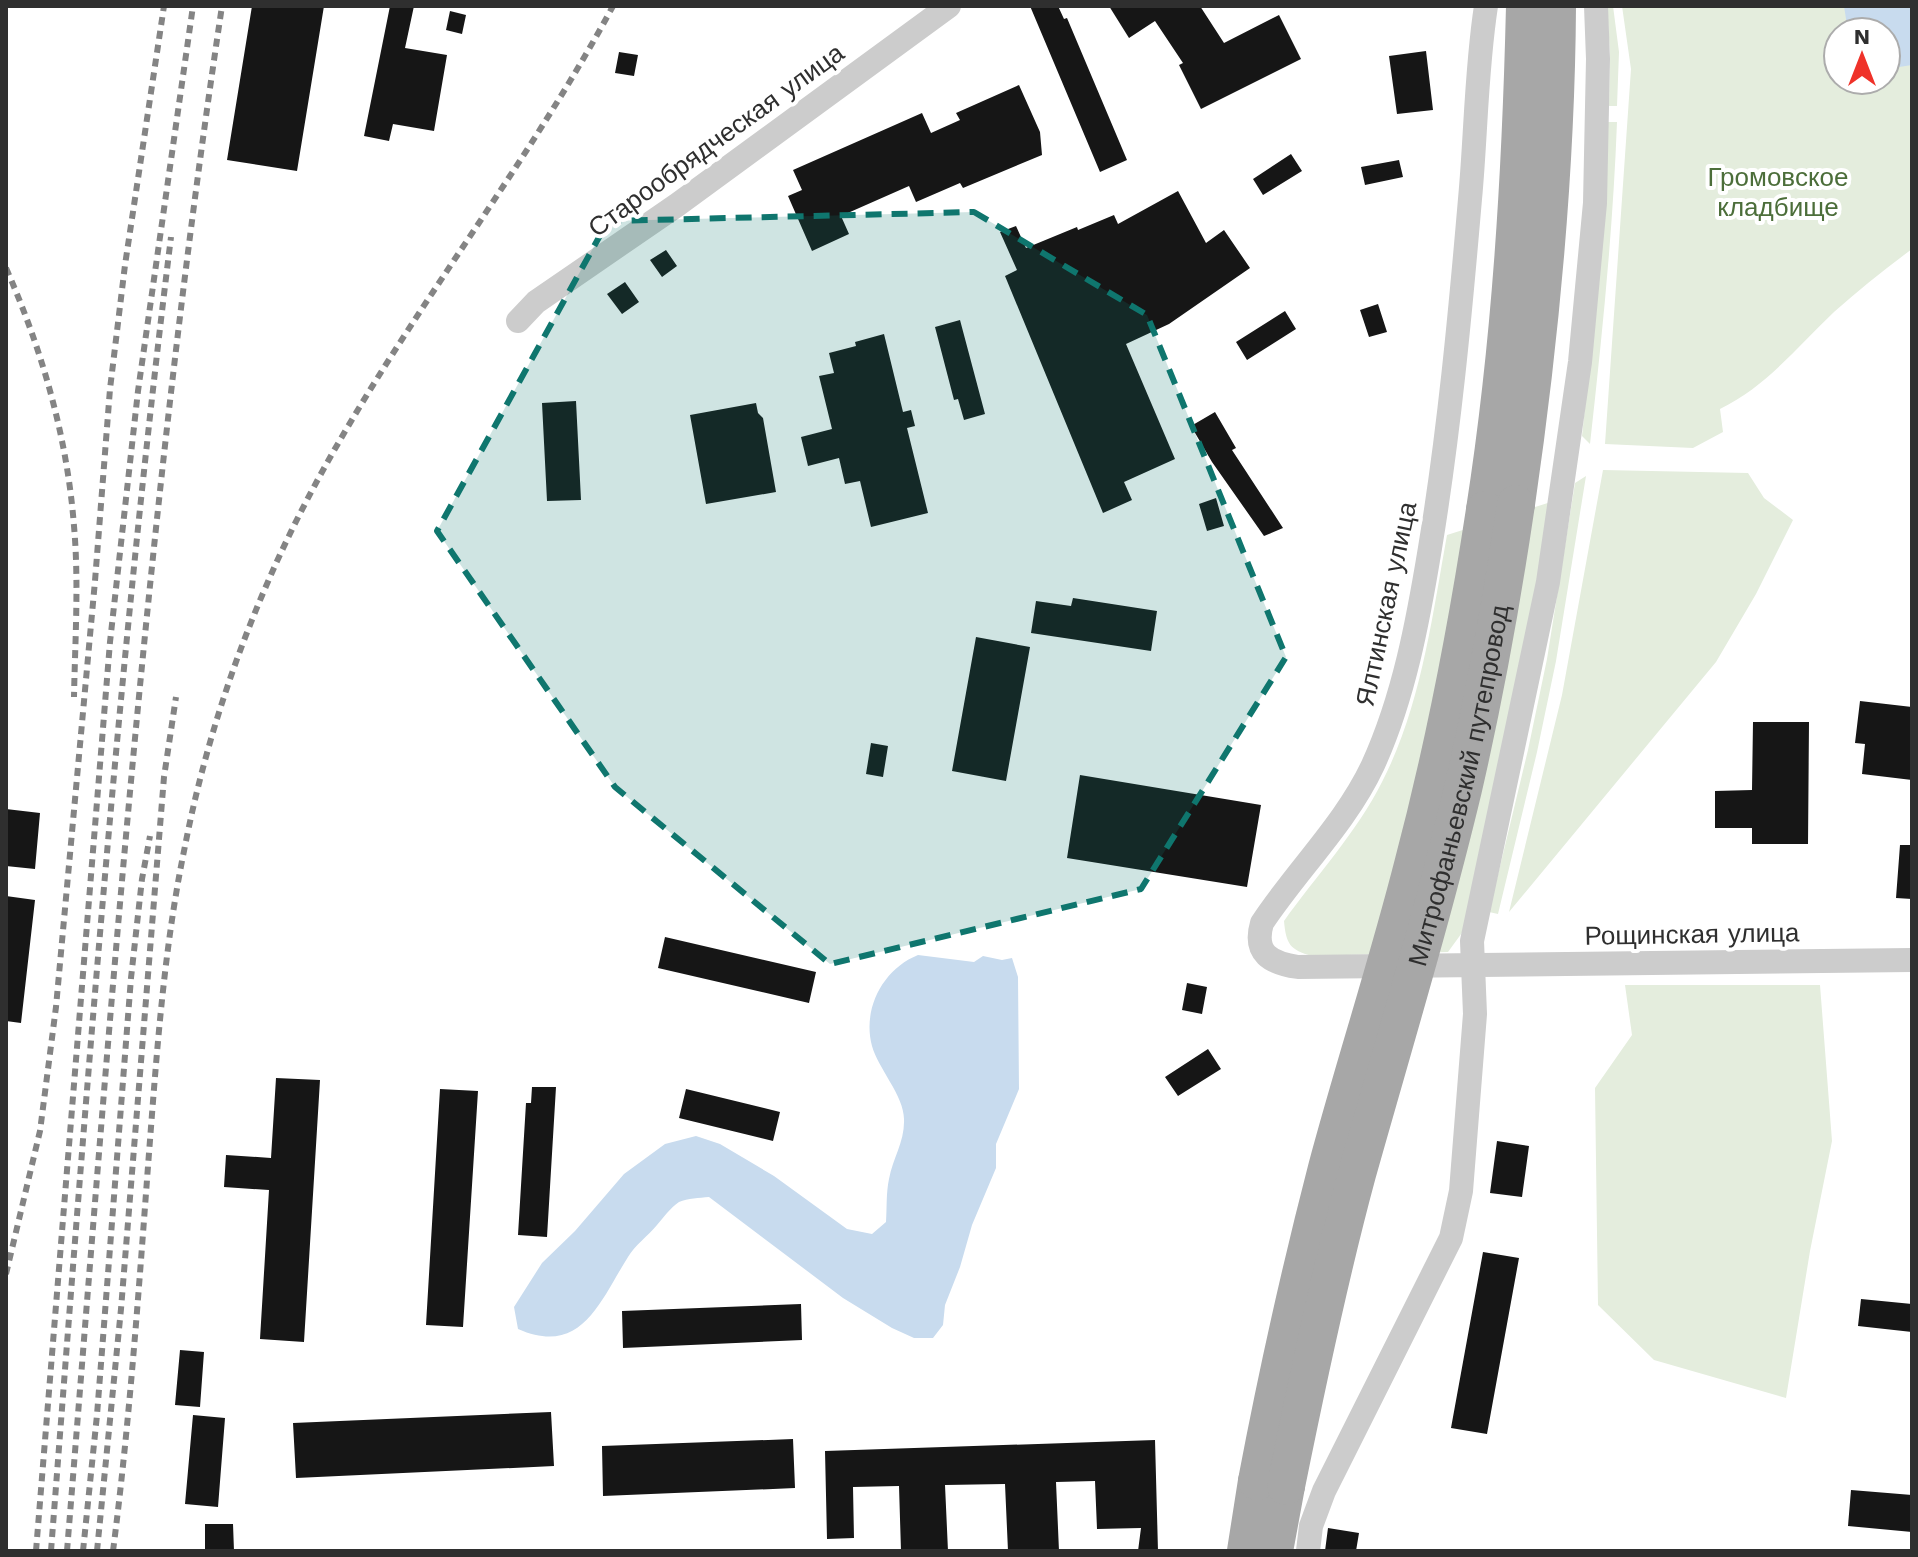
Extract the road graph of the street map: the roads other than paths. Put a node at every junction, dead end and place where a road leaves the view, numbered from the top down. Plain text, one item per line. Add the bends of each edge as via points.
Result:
1 (949, 6) edge
2 (1486, 6) edge
3 (1525, 6) edge
4 (1557, 6) edge
5 (1596, 6) edge
6 (518, 321) dead end
7 (1501, 507) junction
8 (1912, 960) edge
9 (1473, 964) junction
10 (1246, 1551) edge
11 (1274, 1551) edge
12 (1308, 1551) edge

1 - 6 street, Старообрядческая улица via 536,302
2 - 9 street, Ялтинская улица via 1439,493 1411,648 1359,793 1258,935 1260,948 1283,965
3 - 7 main road, Митрофаньевский путепровод
4 - 7 main road, Митрофаньевский путепровод via 1544,267
5 - 9 street via 1595,203 1578,376 1548,582 1472,941
7 - 10 main road, Митрофаньевский путепровод, bridge via 1464,634 1410,879 1304,1258
7 - 11 main road, Митрофаньевский путепровод, bridge via 1497,628 1463,788 1334,1266
8 - 9 street, Рощинская улица
9 - 12 street via 1476,996 1461,1191 1451,1238 1324,1491

